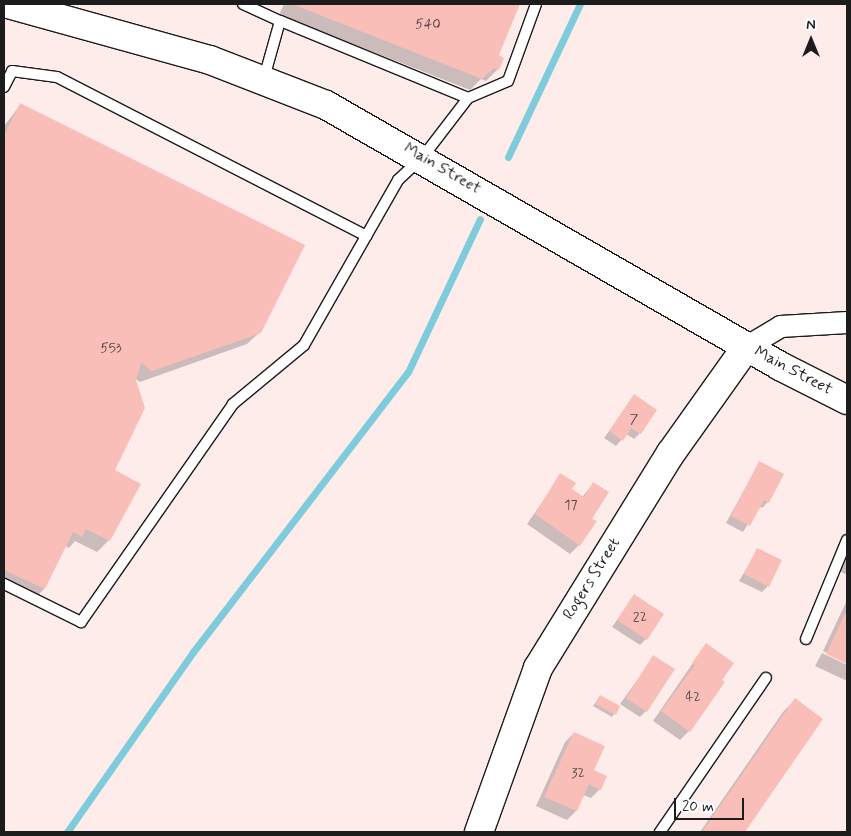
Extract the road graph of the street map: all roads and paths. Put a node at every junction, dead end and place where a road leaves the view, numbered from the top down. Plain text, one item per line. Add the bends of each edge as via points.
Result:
1 (8, 4) edge
2 (244, 4) edge
3 (536, 4) edge
4 (280, 21) junction
5 (8, 70) edge
6 (264, 78) junction
7 (4, 87) edge
8 (468, 98) junction
9 (422, 158) junction
10 (367, 236) junction
11 (847, 322) edge
12 (747, 346) junction
13 (847, 400) edge
14 (847, 540) edge
15 (4, 584) edge
16 (806, 639) dead end
17 (766, 678) dead end
18 (479, 832) edge
19 (660, 832) edge

1 - 6 main road, Main Street via 142,39
2 - 4 lane
3 - 8 lane via 508,81
4 - 6 lane
4 - 8 lane
5 - 7 lane
5 - 10 lane via 57,77
6 - 9 main road, Main Street via 326,104
8 - 9 lane
9 - 10 lane via 398,180
9 - 12 main road, Main Street
10 - 15 lane via 304,345 232,404 81,622
11 - 12 street via 780,326
12 - 13 main road, Main Street
12 - 18 main road, Rogers Street via 671,452 538,668
14 - 16 lane
17 - 19 lane

